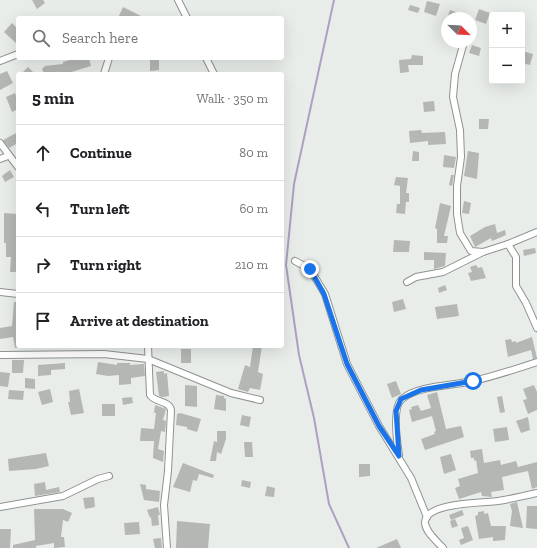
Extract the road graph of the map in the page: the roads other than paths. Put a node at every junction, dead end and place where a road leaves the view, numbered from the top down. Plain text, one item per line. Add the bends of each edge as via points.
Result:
1 (178, 0) edge
2 (186, 16) edge
3 (462, 48) edge
4 (16, 55) edge
5 (108, 60) edge
6 (207, 60) edge
7 (0, 61) edge
8 (105, 72) edge
9 (213, 72) edge
10 (0, 143) edge
11 (8, 156) junction
12 (0, 159) edge
13 (16, 165) edge
14 (537, 232) edge
15 (508, 244) junction
16 (483, 252) junction
17 (295, 261) dead end
18 (407, 282) dead end
19 (0, 292) edge
20 (16, 294) edge
21 (537, 328) edge
22 (31, 348) edge
23 (148, 348) edge
24 (31, 354) junction
25 (0, 355) edge
26 (148, 359) junction
27 (537, 362) edge
28 (260, 400) dead end
29 (399, 456) junction
30 (108, 476) dead end
31 (537, 493) edge
32 (0, 507) edge
33 (427, 517) junction
34 (167, 548) edge
35 (443, 548) edge

1 - 2 street
3 - 16 street via 455,74 453,98 460,130 461,157 457,214 460,234 471,251
4 - 7 street
5 - 8 street
6 - 9 street
10 - 11 street
11 - 12 street
11 - 13 street
14 - 15 street
15 - 16 street
15 - 21 street via 516,257 516,286
16 - 18 street via 443,272 416,277
17 - 29 street via 310,269 324,294 347,364 379,426
19 - 20 street
22 - 24 street
23 - 26 street
24 - 25 street
24 - 26 street via 120,355
26 - 28 street via 231,393
26 - 34 street via 150,395 167,404 171,410 164,505
27 - 29 street via 502,374 421,390 401,399 396,411
29 - 33 street
30 - 32 street via 63,496
31 - 33 street via 492,502 458,504 433,512
33 - 35 street via 425,523 430,534

